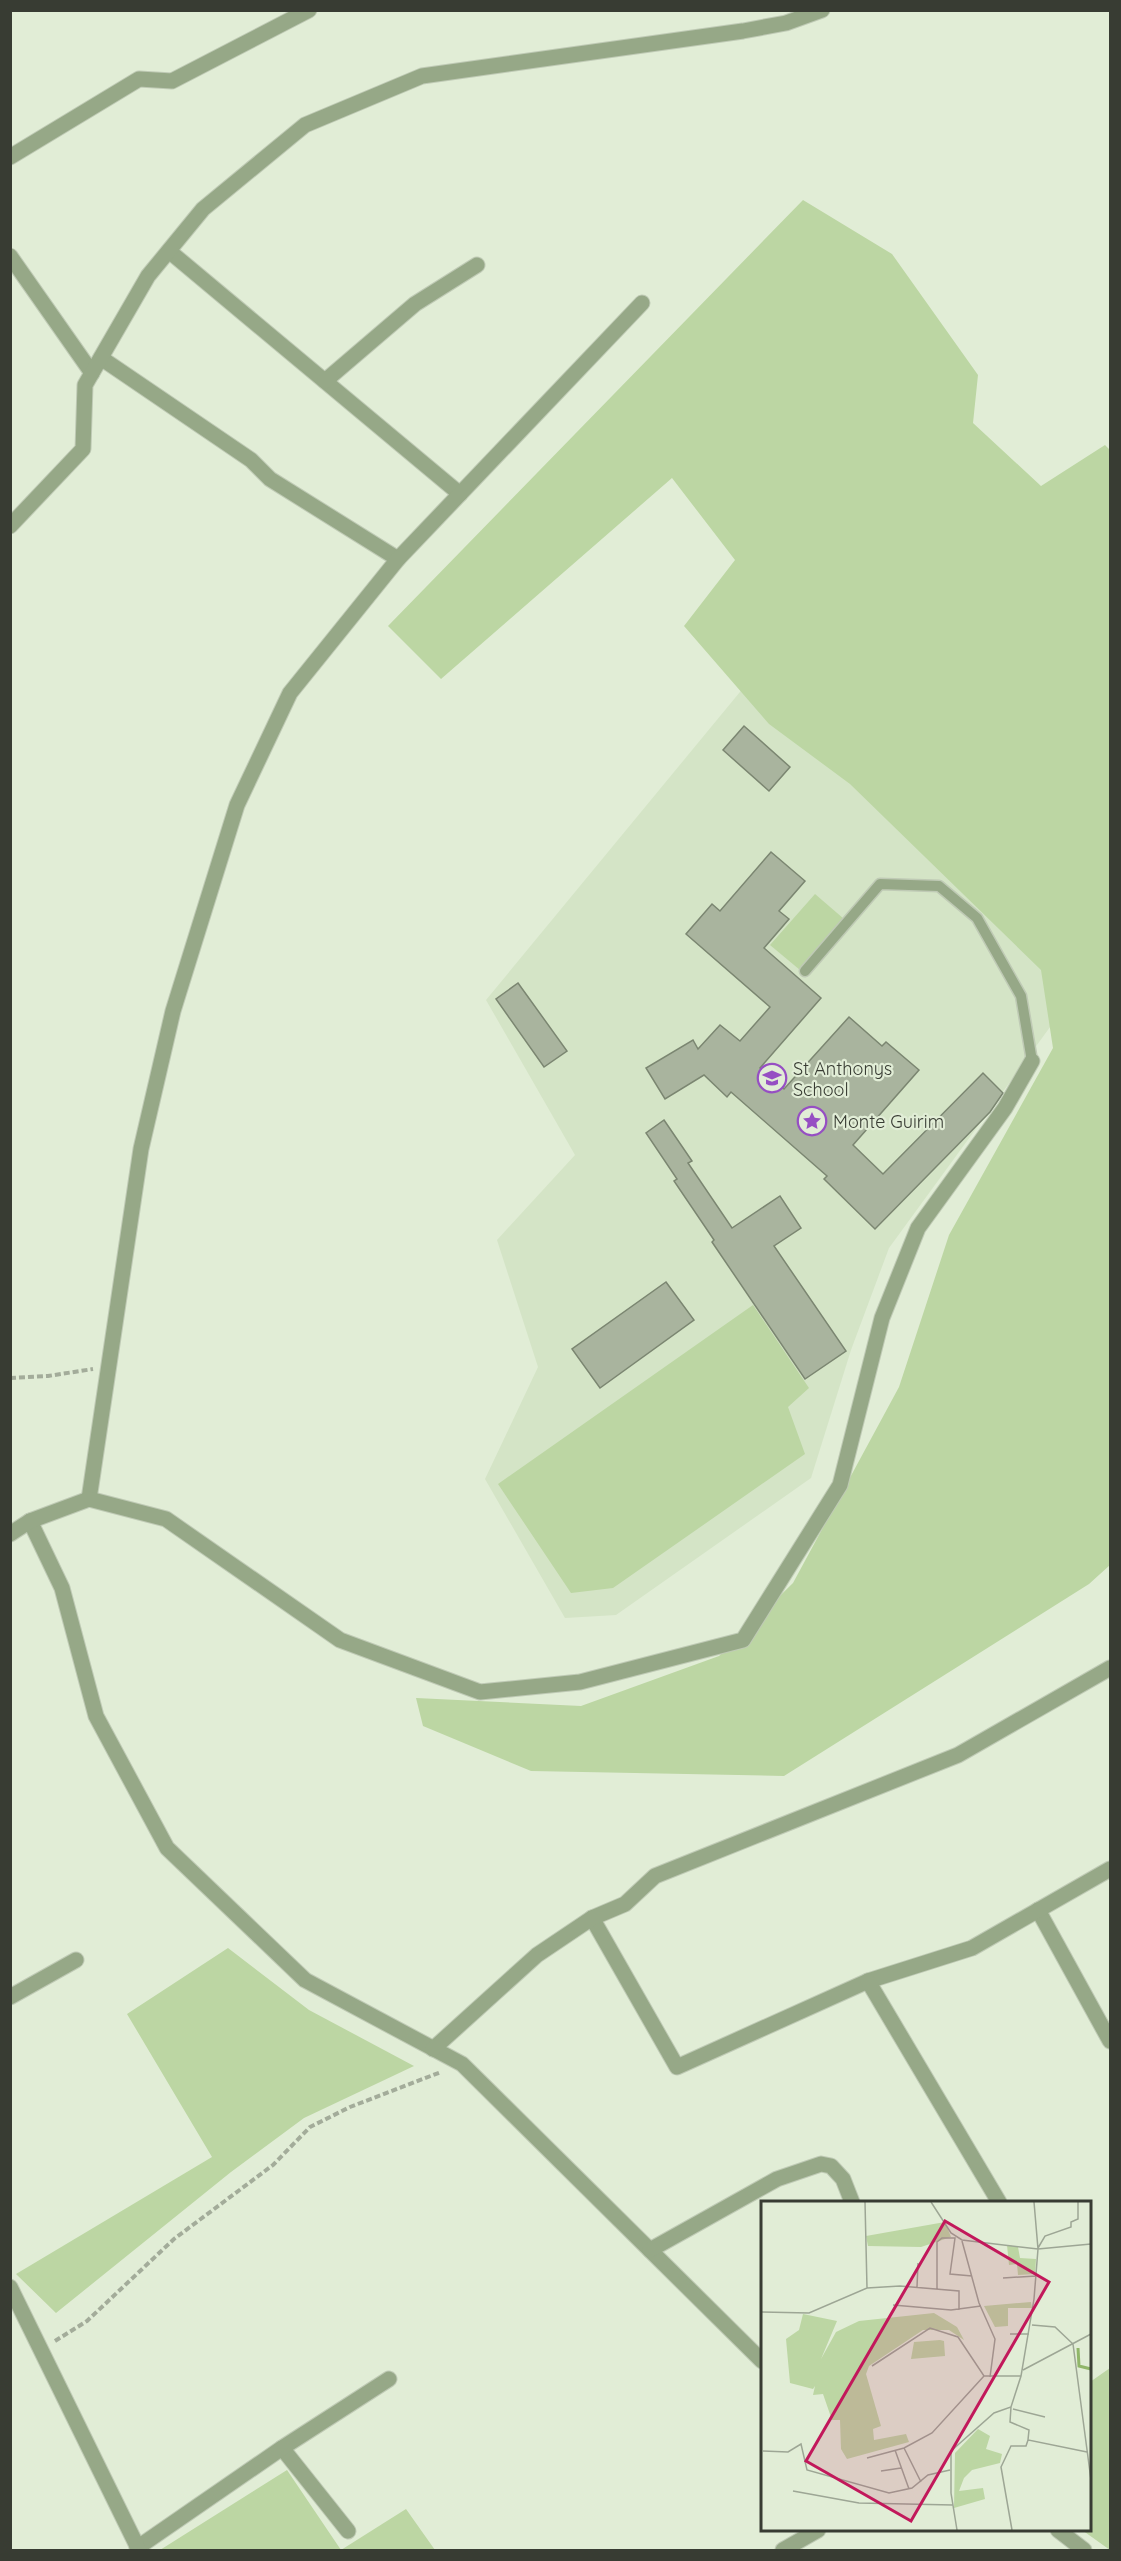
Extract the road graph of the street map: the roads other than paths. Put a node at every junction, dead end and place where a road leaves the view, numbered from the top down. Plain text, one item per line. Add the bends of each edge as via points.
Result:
1 (309, 10) edge
2 (822, 10) edge
3 (10, 157) edge
4 (169, 251) junction
5 (10, 256) edge
6 (477, 265) dead end
7 (642, 303) dead end
8 (101, 358) junction
9 (92, 373) junction
10 (325, 381) junction
11 (460, 494) junction
12 (10, 526) edge
13 (398, 559) junction
14 (805, 971) dead end
15 (1032, 1061) joint
16 (89, 1499) junction
17 (30, 1521) junction
18 (10, 1534) edge
19 (1110, 1668) edge
20 (1110, 1869) edge
21 (1038, 1910) junction
22 (592, 1918) junction
23 (76, 1960) dead end
24 (868, 1981) junction
25 (10, 1997) edge
26 (1110, 2041) edge
27 (434, 2049) junction
28 (852, 2201) edge
29 (998, 2201) edge
30 (650, 2250) junction
31 (10, 2287) edge
32 (761, 2360) edge
33 (389, 2379) dead end
34 (282, 2448) junction
35 (348, 2531) dead end
36 (815, 2531) edge
37 (1060, 2531) edge
38 (138, 2549) edge
39 (783, 2550) edge
40 (1084, 2550) edge

1 - 3 street via 172,81 139,79
2 - 4 street via 743,32 422,76 305,125 203,209
4 - 8 street via 148,276
4 - 10 street
5 - 9 street
6 - 10 street via 415,304
7 - 11 street
8 - 9 street
8 - 13 street via 251,460 270,479
9 - 12 street via 85,385 83,449
10 - 11 street
11 - 13 street
13 - 16 street via 290,693 237,805 173,1011 141,1149
14 - 15 lane via 880,884 939,885 977,918 1021,996
15 - 16 street via 1005,1108 918,1228 882,1318 840,1485 743,1640 580,1682 480,1692 340,1640 166,1519
16 - 17 street
17 - 18 street
17 - 27 street via 62,1588 96,1716 167,1848 305,1980
19 - 22 street via 958,1755 655,1876 625,1904
20 - 21 street
21 - 24 street via 972,1948
21 - 26 street
22 - 24 street via 676,2067
22 - 27 street via 537,1954
23 - 25 street
24 - 29 street
27 - 30 street via 462,2064
28 - 30 street via 843,2179 831,2166 821,2164 777,2179
30 - 32 street
31 - 38 street
33 - 34 street
34 - 35 street
34 - 38 street
36 - 39 street
37 - 40 street

